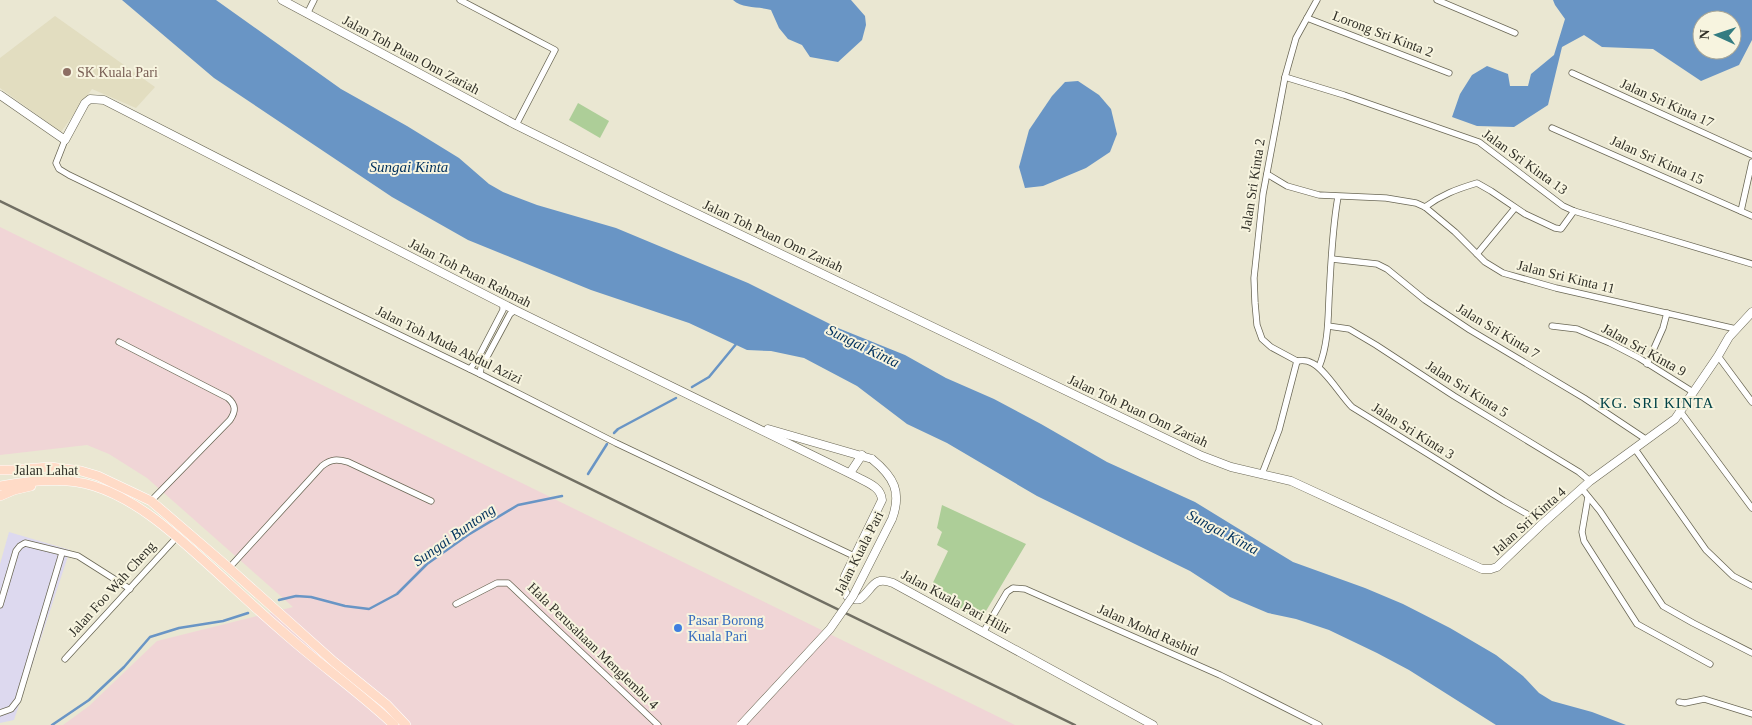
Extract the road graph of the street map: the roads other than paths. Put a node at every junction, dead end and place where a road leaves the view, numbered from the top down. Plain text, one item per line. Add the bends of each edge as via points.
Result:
1 (282, 0) edge
2 (314, 0) edge
3 (460, 0) edge
4 (1317, 0) edge
5 (1437, 0) edge
6 (307, 14) junction
7 (1307, 18) junction
8 (1515, 32) dead end
9 (1449, 73) dead end
10 (1572, 74) dead end
11 (1285, 77) junction
12 (0, 95) edge
13 (516, 125) junction
14 (1552, 128) dead end
15 (65, 140) junction
16 (1752, 155) edge
17 (1752, 162) edge
18 (1267, 174) junction
19 (1338, 197) junction
20 (1425, 207) junction
21 (1515, 208) junction
22 (1574, 211) junction
23 (1741, 211) junction
24 (1752, 216) edge
25 (1477, 254) junction
26 (1332, 259) junction
27 (1752, 264) edge
28 (503, 304) junction
29 (515, 310) junction
30 (1752, 312) edge
31 (1667, 313) junction
32 (1328, 326) junction
33 (1552, 326) dead end
34 (1736, 329) junction
35 (119, 342) dead end
36 (1718, 356) junction
37 (478, 358) junction
38 (1297, 361) junction
39 (484, 362) junction
40 (1647, 364) junction
41 (1319, 367) junction
42 (470, 369) junction
43 (480, 374) junction
44 (1693, 392) junction
45 (1752, 402) edge
46 (1680, 412) junction
47 (749, 424) junction
48 (1647, 440) junction
49 (1635, 449) junction
50 (862, 455) junction
51 (0, 470) edge
52 (12, 470) junction
53 (850, 473) junction
54 (0, 474) edge
55 (1262, 474) junction
56 (1590, 481) junction
57 (45, 482) junction
58 (0, 486) edge
59 (1582, 489) junction
60 (882, 494) joint
61 (0, 496) edge
62 (1588, 497) junction
63 (151, 501) junction
64 (431, 501) dead end
65 (1752, 508) edge
66 (1527, 514) dead end
67 (177, 536) junction
68 (62, 553) junction
69 (856, 557) junction
70 (229, 568) junction
71 (1752, 586) edge
72 (130, 589) junction
73 (456, 604) dead end
74 (0, 605) edge
75 (984, 631) junction
76 (1752, 653) edge
77 (66, 659) dead end
78 (1710, 664) dead end
79 (1679, 702) dead end
80 (0, 713) edge
81 (1752, 714) edge
82 (394, 725) edge
83 (406, 725) edge
84 (658, 725) edge
85 (741, 725) edge
86 (1153, 725) edge
87 (1319, 725) edge

1 - 6 street, Jalan Toh Puan Onn Zariah
2 - 6 street
3 - 13 street via 555,50
4 - 7 street, Jalan Sri Kinta 2
5 - 8 street
6 - 13 street, Jalan Toh Puan Onn Zariah
7 - 9 street, Lorong Sri Kinta 2
7 - 11 street, Jalan Sri Kinta 2 via 1296,38
10 - 16 street, Jalan Sri Kinta 17
11 - 18 street, Jalan Sri Kinta 2
11 - 22 street, Jalan Sri Kinta 13 via 1479,142
12 - 15 street
13 - 55 street, Jalan Toh Puan Onn Zariah via 1202,456
14 - 23 street, Jalan Sri Kinta 15
15 - 28 street, Jalan Toh Puan Rahmah via 85,103 104,100
15 - 42 street, Jalan Toh Muda Abdul Azizi via 56,164 58,169
17 - 23 street
18 - 19 street, Jalan Sri Kinta 11 via 1287,186
18 - 38 street, Jalan Sri Kinta 2 via 1254,278 1258,325 1262,339
19 - 20 street, Jalan Sri Kinta 11 via 1386,198
19 - 26 street
20 - 21 street via 1452,190 1476,184
20 - 25 street, Jalan Sri Kinta 11
21 - 22 street via 1560,229
21 - 25 street
22 - 27 street, Jalan Sri Kinta 13
23 - 24 street, Jalan Sri Kinta 15
25 - 31 street, Jalan Sri Kinta 11 via 1503,274 1522,280
26 - 32 street
26 - 48 street, Jalan Sri Kinta 7 via 1377,264 1387,269 1470,330
28 - 29 street, Jalan Toh Puan Rahmah
28 - 37 street via 503,310
29 - 39 street
29 - 47 street, Jalan Toh Puan Rahmah
30 - 34 street, Jalan Sri Kinta 4
31 - 34 street, Jalan Sri Kinta 11
31 - 40 street
32 - 41 street
32 - 56 street, Jalan Sri Kinta 5 via 1349,329
33 - 40 street, Jalan Sri Kinta 9 via 1577,329 1592,335
34 - 36 street, Jalan Sri Kinta 4
35 - 63 street via 228,398 235,407 230,420
36 - 44 street, Jalan Sri Kinta 4
36 - 45 street
37 - 39 street
37 - 42 street
38 - 41 street via 1306,360
38 - 55 street via 1280,430
39 - 43 street
40 - 44 street, Jalan Sri Kinta 9
41 - 66 street, Jalan Sri Kinta 3 via 1352,407
42 - 43 street, Jalan Toh Muda Abdul Azizi
43 - 69 street, Jalan Toh Muda Abdul Azizi via 616,443
44 - 46 street, Jalan Sri Kinta 4
46 - 48 street, Jalan Sri Kinta 4
46 - 65 street
47 - 50 street, Jalan Kuala Pari
47 - 53 street, Jalan Toh Puan Rahmah
48 - 49 street, Jalan Sri Kinta 4
49 - 56 street, Jalan Sri Kinta 4
49 - 71 street via 1706,550 1733,576
50 - 53 street
50 - 85 street, Jalan Kuala Pari, bridge via 872,459 888,474 896,491 896,509 892,519 852,596 830,629
51 - 52 main road
52 - 54 main road
52 - 63 main road via 50,467 81,471
53 - 60 street, Jalan Toh Puan Rahmah
55 - 59 street, Jalan Sri Kinta 4 via 1291,481 1482,568 1491,569
56 - 59 street, Jalan Sri Kinta 4
57 - 58 main road, Jalan Lahat
57 - 61 main road
57 - 67 main road, Jalan Lahat via 95,486 139,508
59 - 62 street
60 - 69 street, Jalan Kuala Pari Hilir via 880,508
62 - 76 street via 1663,606
62 - 78 street via 1582,532 1584,541 1637,624
63 - 70 main road
64 - 70 street via 348,462 330,461
67 - 72 street, Jalan Foo Wah Cheng
67 - 82 main road, Jalan Lahat via 284,633
68 - 72 street via 78,556
68 - 74 street via 32,544 20,546
68 - 80 street via 18,700 11,709
69 - 75 street, Jalan Kuala Pari Hilir via 843,585 851,599 860,599 874,583 887,580
70 - 83 main road
72 - 77 street, Jalan Foo Wah Cheng
73 - 84 street, Hala Perusahaan Menglembu 4 via 497,583 508,583
75 - 86 street, Jalan Kuala Pari Hilir
75 - 87 street, Jalan Mohd Rashid via 1008,592 1013,588 1025,589 1229,679
79 - 81 street via 1704,699

